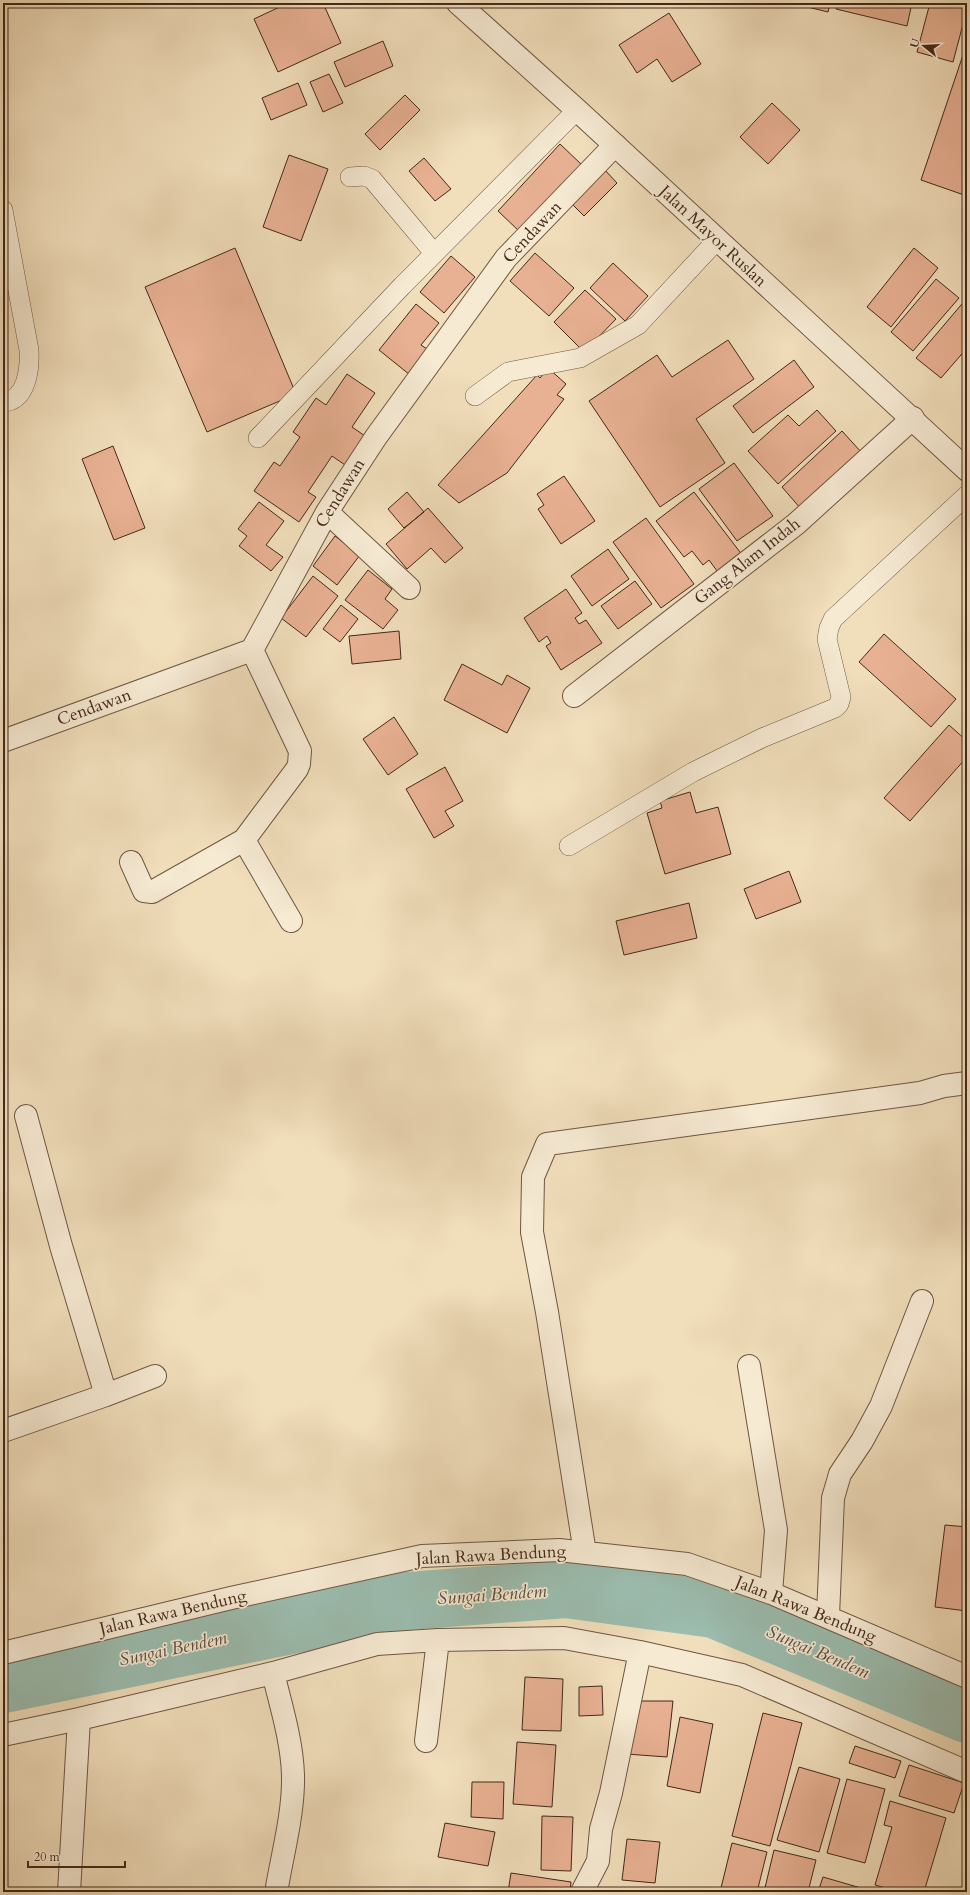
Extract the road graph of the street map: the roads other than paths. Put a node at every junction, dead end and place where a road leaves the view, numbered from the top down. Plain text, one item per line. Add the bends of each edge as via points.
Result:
1 (458, 3) edge
2 (577, 110) junction
3 (615, 145) junction
4 (350, 177) dead end
5 (3, 210) edge
6 (717, 240) junction
7 (434, 253) junction
8 (475, 396) dead end
9 (3, 402) edge
10 (912, 418) junction
11 (258, 438) dead end
12 (967, 470) edge
13 (967, 495) edge
14 (327, 512) junction
15 (409, 588) dead end
16 (252, 650) junction
17 (574, 696) dead end
18 (3, 740) edge
19 (244, 840) junction
20 (569, 846) dead end
21 (131, 862) dead end
22 (291, 921) dead end
23 (967, 1083) edge
24 (26, 1116) dead end
25 (922, 1301) dead end
26 (749, 1366) dead end
27 (155, 1376) dead end
28 (106, 1395) junction
29 (3, 1431) edge
30 (585, 1553) junction
31 (771, 1593) junction
32 (828, 1616) junction
33 (438, 1640) junction
34 (640, 1652) junction
35 (3, 1653) edge
36 (273, 1673) junction
37 (967, 1676) edge
38 (79, 1719) junction
39 (3, 1735) edge
40 (426, 1741) dead end
41 (967, 1772) edge
42 (276, 1887) dead end
43 (69, 1892) edge
44 (582, 1892) edge

1 - 2 street, Jalan Mayor Ruslan
2 - 3 street, Jalan Mayor Ruslan
2 - 7 lane
3 - 6 street, Jalan Mayor Ruslan
3 - 14 street, Cendawan via 506,258 376,437
4 - 7 lane via 364,176 372,179
5 - 9 lane via 30,367 26,383 20,393 9,402
6 - 8 lane via 638,325 580,358 508,372
6 - 10 street, Jalan Mayor Ruslan
7 - 11 lane
10 - 12 street, Jalan Mayor Ruslan
10 - 17 street, Gang Alam Indah via 796,524
13 - 20 lane via 833,619 827,639 841,697 840,704 693,772
14 - 15 street
14 - 16 street, Cendawan
16 - 18 street, Cendawan
16 - 19 street via 300,751 300,757 297,769
19 - 21 street via 152,892 144,891
19 - 22 street
23 - 30 street via 920,1093 547,1144 534,1177 532,1232
24 - 28 street via 61,1246
25 - 32 street via 881,1406 840,1474 833,1498
26 - 31 street via 776,1530
27 - 28 street
28 - 29 street
30 - 31 street, Jalan Rawa Bendung via 687,1564
30 - 35 street, Jalan Rawa Bendung via 559,1550 422,1556 223,1600
31 - 32 street, Jalan Rawa Bendung
32 - 37 street, Jalan Rawa Bendung
33 - 34 street via 564,1638
33 - 36 street via 377,1644
33 - 40 street
34 - 41 street via 742,1675
34 - 44 street via 601,1829 598,1861
36 - 38 street
36 - 42 street via 289,1741 293,1775 288,1830
38 - 39 street
38 - 43 street

